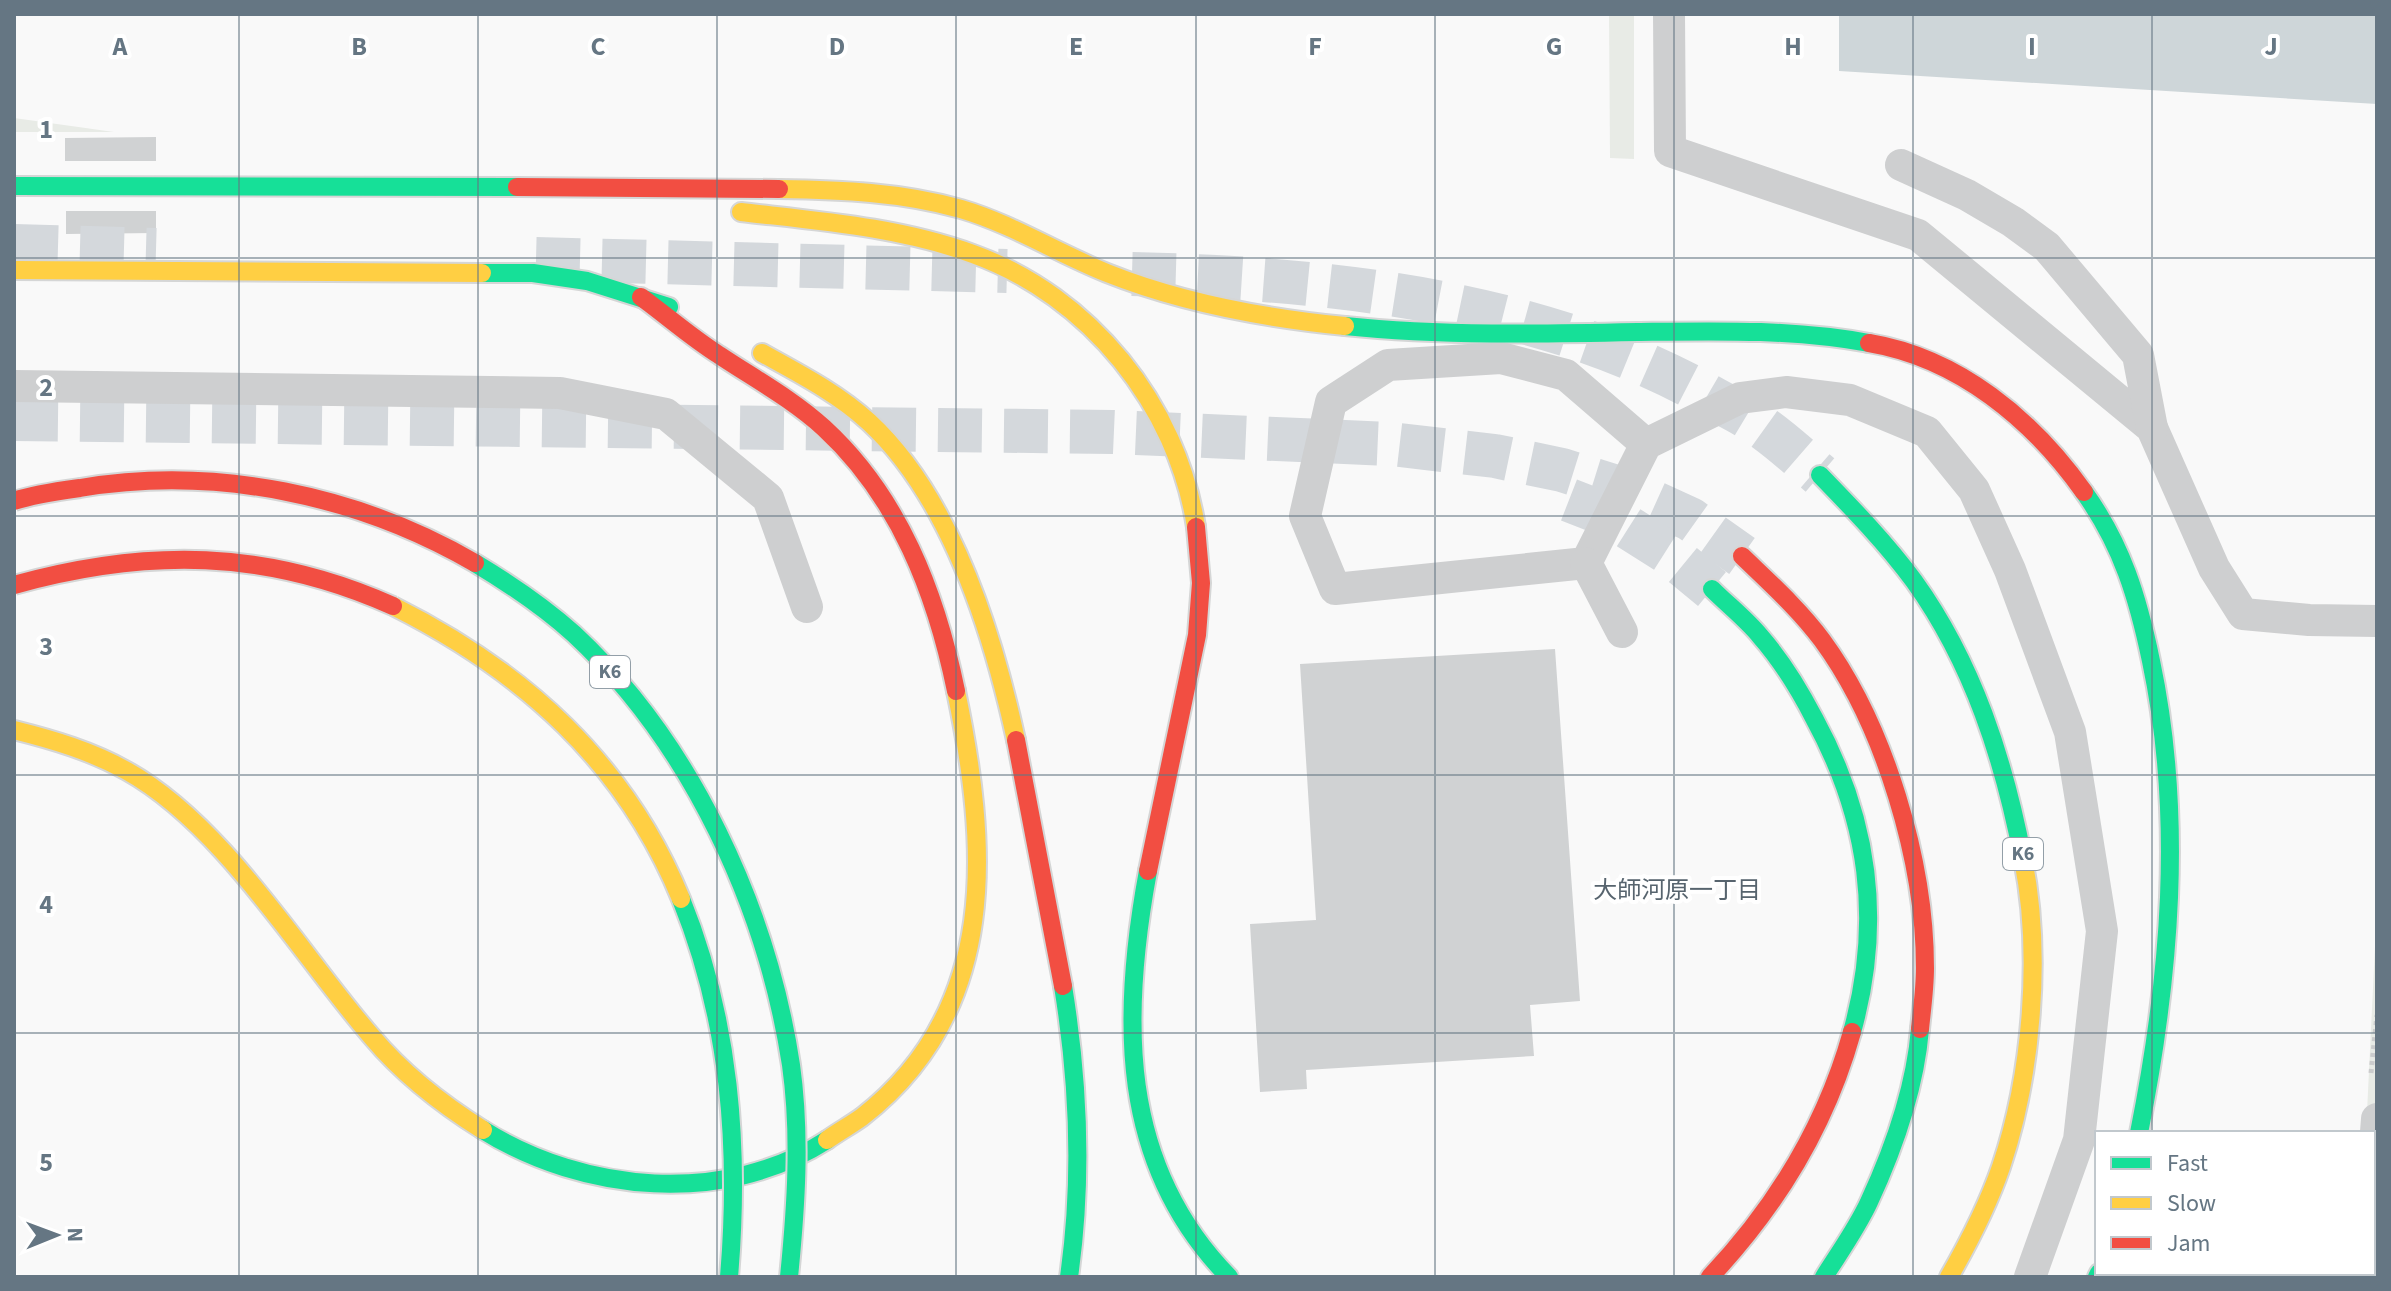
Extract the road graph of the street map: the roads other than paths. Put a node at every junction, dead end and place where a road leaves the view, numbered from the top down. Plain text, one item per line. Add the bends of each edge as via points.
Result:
1 (1669, 14) edge
2 (1901, 165) dead end
3 (14, 186) edge
4 (548, 188) junction
5 (14, 270) edge
6 (641, 297) junction
7 (698, 318) dead end
8 (747, 344) dead end
9 (14, 386) edge
10 (2152, 428) junction
11 (1646, 444) junction
12 (1820, 475) tunnel mouth
13 (14, 501) edge
14 (1742, 556) tunnel mouth
15 (1586, 563) junction
16 (14, 585) edge
17 (1712, 589) tunnel mouth
18 (807, 607) dead end
19 (2377, 621) edge
20 (1622, 632) dead end
21 (14, 730) edge
22 (2377, 1119) edge
23 (2139, 1131) edge
24 (2375, 1146) edge
25 (729, 1277) edge
26 (789, 1277) edge
27 (1069, 1277) edge
28 (1229, 1277) edge
29 (1710, 1277) edge
30 (1824, 1277) edge
31 (1949, 1277) edge
32 (2030, 1277) edge

1 - 10 lane via 1670,151 1918,235
2 - 10 lane via 1967,195 2047,247 2138,355
3 - 4 highway
4 - 23 highway via 850,190 917,199 991,219 1118,277 1271,317 1354,328 1817,334 1883,345 1943,366 1998,400 2052,448 2098,510 2133,585 2157,678 2168,779 2166,962
4 - 28 highway via 868,228 975,254 1024,277 1067,307 1105,340 1142,384 1187,478 1201,585 1197,639 1144,892 1132,1014 1134,1079 1146,1134 1166,1184 1190,1229
5 - 6 highway via 533,273
6 - 7 highway
6 - 21 highway via 715,353 769,385 825,429 869,475 900,523 945,640 961,711 977,847 967,964 946,1017 914,1066 878,1106 834,1137 789,1162 736,1178 681,1184 627,1183 522,1152 421,1085 376,1042 217,843 176,803 77,746
8 - 27 highway via 820,384 897,454 941,520 971,587 1018,751 1060,970 1080,1180
9 - 18 lane via 560,393 666,414 768,498
10 - 19 lane via 2214,568 2243,614
11 - 15 lane
11 - 15 lane via 1566,375 1501,358 1388,365 1331,402 1305,516 1335,589
11 - 32 lane via 1740,398 1786,392 1850,400 1927,432 1974,490 2070,732 2102,931 2079,1140
12 - 31 highway, K6 via 1880,537 1926,598 1962,661 2015,808 2030,893 2033,975 2026,1062 2006,1152 1973,1235
13 - 26 highway, K6, bridge via 101,483 183,479 267,486 352,508 425,537 494,576 556,618 608,669 693,785 753,908 773,969 788,1039 795,1113
14 - 30 highway via 1831,652 1861,704 1889,764 1920,887 1924,1023 1915,1079 1871,1201
15 - 20 lane
16 - 25 highway, bridge via 82,566 148,560 215,559 280,567 345,585 462,642 564,723 607,770 644,824 677,887 702,952 729,1080
17 - 29 highway via 1786,669 1838,761 1864,846 1870,908 1867,962 1841,1073 1779,1195
22 - 24 lane

